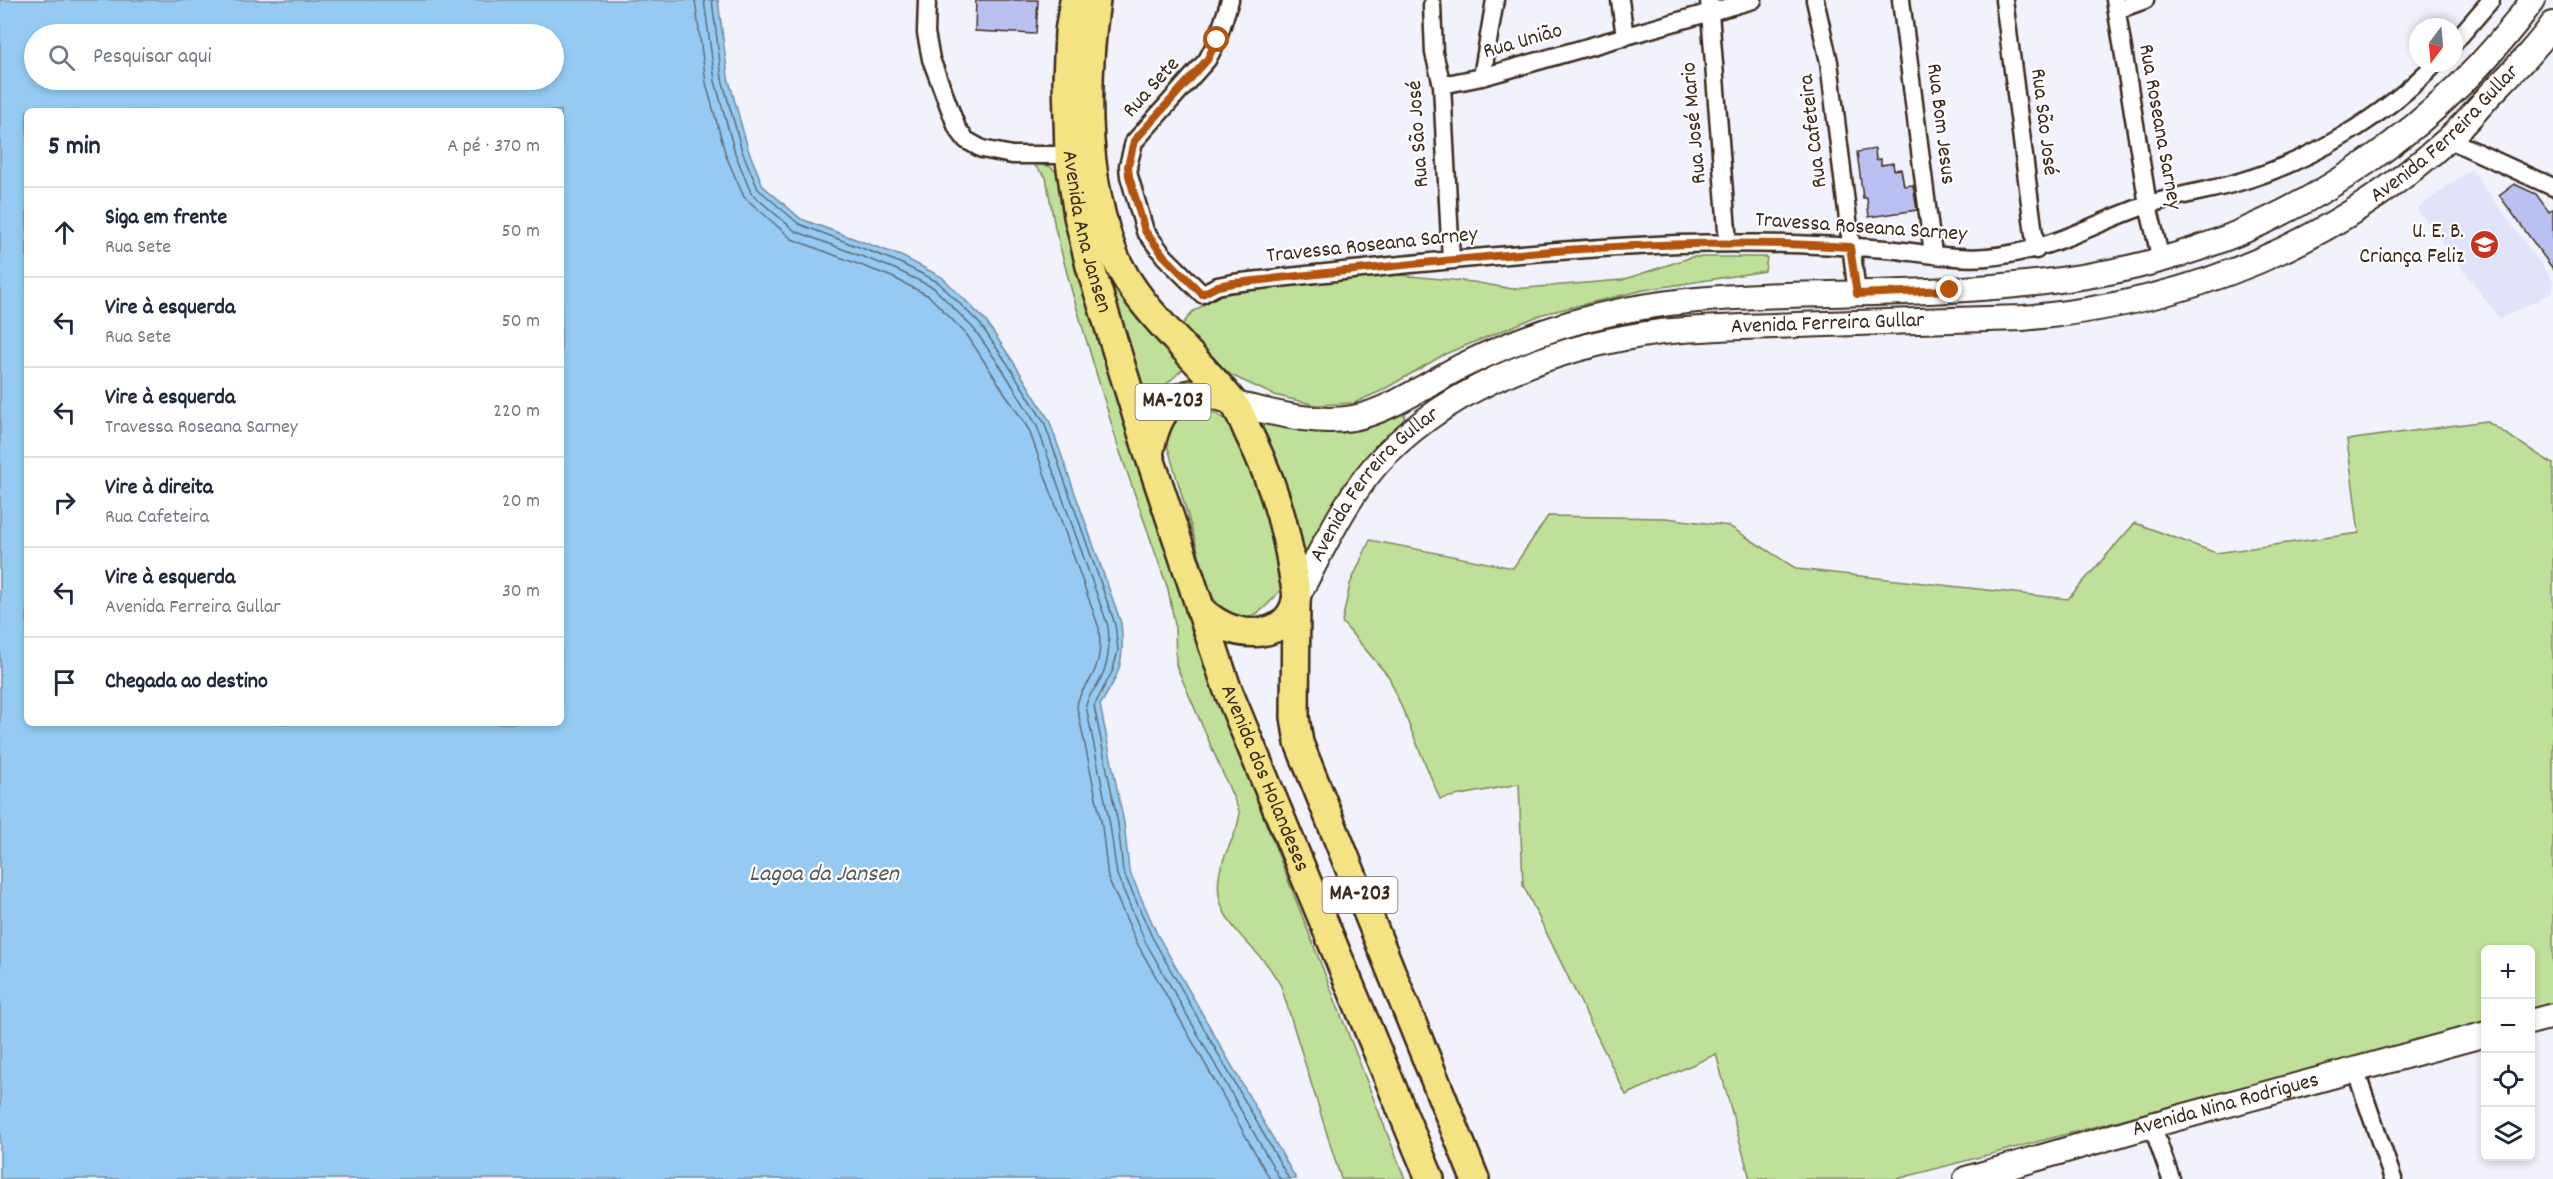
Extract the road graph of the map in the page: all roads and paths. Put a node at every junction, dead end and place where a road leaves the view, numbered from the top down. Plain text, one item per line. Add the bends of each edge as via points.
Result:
1 (927, 0) edge
2 (1074, 0) edge
3 (1096, 0) edge
4 (1230, 0) edge
5 (1496, 0) edge
6 (1620, 0) edge
7 (1754, 0) edge
8 (1815, 0) edge
9 (1901, 0) edge
10 (2004, 0) edge
11 (2145, 0) edge
12 (2491, 0) edge
13 (2533, 0) edge
14 (1432, 5) dead end
15 (2116, 5) edge
16 (1709, 7) edge
17 (2463, 33) edge
18 (1625, 37) junction
19 (2549, 39) edge
20 (2426, 72) edge
21 (1482, 77) junction
22 (1442, 85) junction
23 (2448, 140) junction
24 (1069, 155) junction
25 (2553, 188) edge
26 (2148, 205) junction
27 (1728, 243) junction
28 (1850, 247) junction
29 (2036, 250) junction
30 (1933, 254) junction
31 (1451, 260) junction
32 (2161, 260) junction
33 (1202, 294) joint
34 (1857, 294) junction
35 (1824, 295) junction
36 (1827, 324) junction
37 (1232, 402) junction
38 (1149, 455) junction
39 (1296, 599) junction
40 (1200, 609) junction
41 (1342, 965) junction
42 (2481, 1035) edge
43 (2355, 1069) junction
44 (2152, 1125) junction
45 (1430, 1179) edge
46 (1445, 1179) edge
47 (1475, 1179) edge
48 (1966, 1179) edge
49 (2171, 1179) edge
50 (2393, 1179) edge

1 - 24 street via 926,33 931,59 957,128 966,140 982,149 1002,153
2 - 24 main road, Avenida Ana Jansen via 1066,80
3 - 37 main road, Avenida Ana Jansen via 1089,90 1091,144 1097,201 1111,249 1138,294
4 - 33 street, Rua Sete via 1207,60 1134,141 1128,166 1145,231
5 - 21 street
6 - 18 street
7 - 16 street, Rua União
8 - 28 street, Rua Cafeteira via 1834,98
9 - 30 street, Rua Bom Jesus
10 - 29 street, Rua São José
11 - 15 street
12 - 17 street
13 - 32 main road, Avenida Ferreira Gullar via 2488,55 2396,141 2294,206
14 - 22 street, Rua São José via 1434,53
15 - 26 street, Rua Roseana Sarney
16 - 18 street, Rua União
16 - 27 street, Rua José Mario
18 - 21 street, Rua União
19 - 23 main road, Avenida Ferreira Gullar
20 - 26 street, Travessa Roseana Sarney via 2389,105 2299,162 2237,183
21 - 22 street, Rua União
22 - 31 street, Rua São José
23 - 25 street
23 - 36 main road, Avenida Ferreira Gullar via 2415,168 2305,241 2221,276 2159,295 2071,314
24 - 38 main road, Avenida Ana Jansen via 1090,266
26 - 29 street, Travessa Roseana Sarney
26 - 32 street, Rua Roseana Sarney
27 - 28 street, Travessa Roseana Sarney
27 - 31 street, Travessa Roseana Sarney
28 - 30 street, Travessa Roseana Sarney
28 - 34 street, Rua Cafeteira
29 - 30 street, Travessa Roseana Sarney via 1984,257
31 - 33 street, Travessa Roseana Sarney via 1233,283
32 - 34 main road, Avenida Ferreira Gullar via 2022,284
34 - 35 main road, Avenida Ferreira Gullar
35 - 36 main road
35 - 37 main road, Avenida Ferreira Gullar via 1693,301 1585,319 1510,344 1382,408 1354,417 1300,417
36 - 39 main road, Avenida Ferreira Gullar via 1651,334 1571,351 1516,369 1487,384 1427,420 1384,456 1356,489
37 - 38 main road, MA-203 via 1201,392 1175,400 1158,421
37 - 39 main road, MA-203 via 1267,470 1277,500 1287,536
38 - 40 main road, MA-203
39 - 40 main road via 1292,612 1282,623 1257,633 1225,627
39 - 47 main road, Avenida dos Holandeses / MA-203 via 1295,717 1299,743
40 - 41 main road, Avenida dos Holandeses / MA-203 via 1227,688
41 - 45 main road, Avenida dos Holandeses / MA-203
41 - 46 main road via 1369,995
42 - 43 main road, Avenida Nina Rodrigues
43 - 44 main road, Avenida Nina Rodrigues
43 - 50 street
44 - 48 main road, Avenida Nina Rodrigues
44 - 49 street

